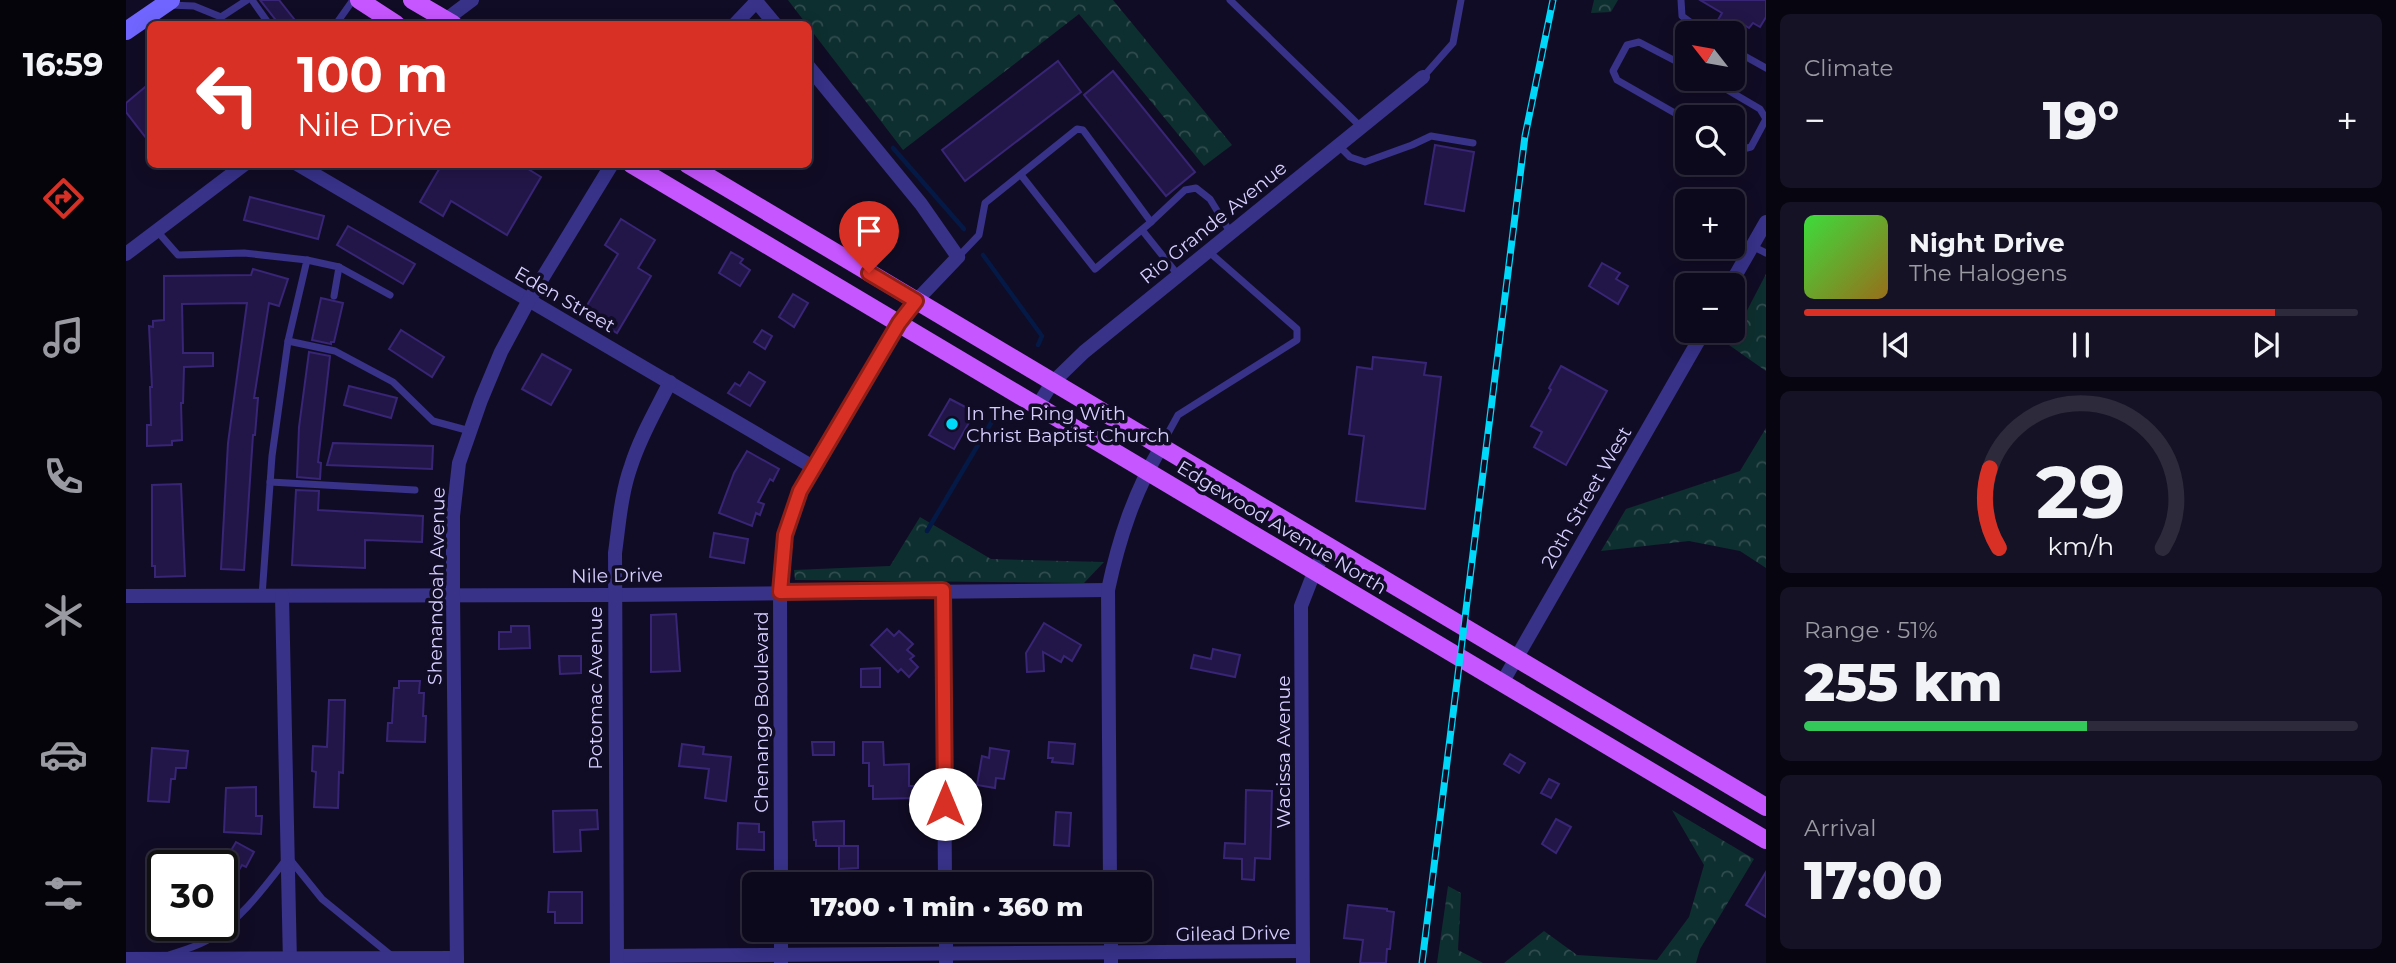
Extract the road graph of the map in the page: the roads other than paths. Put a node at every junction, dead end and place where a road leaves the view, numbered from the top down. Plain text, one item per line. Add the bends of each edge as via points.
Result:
1 (249, 0) edge
2 (353, 0) edge
3 (359, 0) edge
4 (472, 0) edge
5 (1230, 0) edge
6 (1461, 0) edge
7 (1681, 0) edge
8 (756, 1) edge
9 (168, 2) edge
10 (418, 2) edge
11 (266, 21) edge
12 (338, 21) edge
13 (391, 21) edge
14 (443, 21) edge
15 (448, 21) edge
16 (738, 21) edge
17 (773, 21) edge
18 (1689, 21) edge
19 (126, 31) edge
20 (1745, 56) edge
21 (1675, 60) edge
22 (1766, 68) edge
23 (812, 71) edge
24 (1423, 76) joint
25 (1729, 91) edge
26 (1675, 113) edge
27 (1361, 127) junction
28 (1472, 143) dead end
29 (1338, 145) junction
30 (1745, 148) edge
31 (240, 168) edge
32 (304, 168) edge
33 (610, 168) edge
34 (638, 168) edge
35 (694, 168) edge
36 (1021, 175) junction
37 (1152, 222) junction
38 (1766, 222) edge
39 (1142, 230) junction
40 (157, 231) junction
41 (1230, 232) junction
42 (1752, 246) junction
43 (1207, 250) junction
44 (1766, 253) edge
45 (126, 254) edge
46 (958, 257) junction
47 (307, 260) junction
48 (339, 267) junction
49 (1737, 273) edge
50 (1178, 275) junction
51 (390, 295) dead end
52 (334, 296) dead end
53 (529, 300) junction
54 (916, 301) junction
55 (899, 323) junction
56 (288, 341) junction
57 (1697, 343) edge
58 (670, 382) junction
59 (1052, 383) junction
60 (1037, 407) junction
61 (470, 431) junction
62 (1161, 447) junction
63 (813, 467) junction
64 (1147, 471) junction
65 (270, 482) junction
66 (415, 490) dead end
67 (1328, 546) junction
68 (1315, 570) junction
69 (943, 590) junction
70 (1108, 590) junction
71 (780, 592) junction
72 (453, 595) junction
73 (614, 595) junction
74 (126, 596) edge
75 (262, 596) junction
76 (282, 596) junction
77 (1516, 659) junction
78 (1502, 683) junction
79 (1766, 807) edge
80 (1766, 840) edge
81 (288, 857) junction
82 (781, 872) edge
83 (945, 872) edge
84 (1110, 872) edge
85 (1303, 957) edge
86 (126, 958) edge
87 (162, 958) junction
88 (946, 958) edge
89 (1111, 958) edge
90 (617, 959) edge
91 (781, 959) edge
92 (389, 960) edge
93 (290, 961) edge
94 (457, 961) edge
95 (178, 963) edge

1 - 9 lane via 221,17
1 - 11 lane
2 - 12 lane
3 - 13 main road
4 - 15 street
5 - 27 lane
6 - 24 lane via 1453,43
7 - 18 lane via 1682,16
8 - 16 street
8 - 17 street
9 - 19 main road
10 - 14 main road
20 - 22 lane
21 - 26 lane via 1639,42 1628,45 1613,71 1618,80
23 - 46 street via 921,204
24 - 27 street, Rio Grande Avenue
25 - 30 lane via 1760,109 1766,119 1751,147
27 - 29 street, Rio Grande Avenue
28 - 29 lane via 1431,136 1365,162 1350,158
29 - 41 street, Rio Grande Avenue
31 - 40 street
32 - 53 street, Eden Street
33 - 53 street, Shenandoah Avenue
34 - 55 main road, Edgewood Avenue North
35 - 54 main road, Edgewood Avenue North
36 - 37 lane via 1080,129
36 - 39 lane via 1096,269
36 - 46 lane via 985,203 979,235
37 - 39 lane
37 - 41 lane via 1185,190 1196,188 1210,199
38 - 42 street
39 - 50 lane
40 - 45 street
40 - 47 lane via 178,255 244,253
41 - 43 street, Rio Grande Avenue
42 - 44 lane
42 - 49 street
43 - 50 street, Rio Grande Avenue
43 - 62 lane via 1299,334 1297,340 1178,415
46 - 54 street, Chenango Boulevard
47 - 48 lane
47 - 56 lane
48 - 51 lane
48 - 52 lane
50 - 59 street, Rio Grande Avenue
53 - 58 street, Eden Street
53 - 61 street, Shenandoah Avenue via 501,352
54 - 55 street, Chenango Boulevard
54 - 59 main road, Edgewood Avenue North
55 - 60 main road, Edgewood Avenue North
55 - 63 street, Chenango Boulevard
56 - 61 lane via 335,351 393,382 433,421
56 - 65 lane
57 - 77 street, 20th Street West
58 - 63 street, Eden Street
58 - 73 street, Potomac Avenue via 630,467 621,502
59 - 60 street, Rio Grande Avenue
59 - 62 main road, Edgewood Avenue North
60 - 64 main road, Edgewood Avenue North
61 - 72 street, Shenandoah Avenue via 459,463 453,516
62 - 64 street
62 - 67 main road, Edgewood Avenue North
63 - 71 street, Chenango Boulevard via 785,535
64 - 68 main road, Edgewood Avenue North
64 - 70 street via 1118,544
65 - 66 lane
65 - 75 lane
67 - 68 street, Wacissa Avenue
67 - 77 main road, Edgewood Avenue North
68 - 78 main road, Edgewood Avenue North
68 - 85 street, Wacissa Avenue via 1301,606
69 - 70 street, Nile Drive
69 - 71 street, Nile Drive
69 - 83 street
70 - 84 street
71 - 73 street, Nile Drive
71 - 82 street, Chenango Boulevard
72 - 73 street, Nile Drive
72 - 76 street, Nile Drive
72 - 94 street, Shenandoah Avenue
73 - 90 street, Potomac Avenue
74 - 75 street, Nile Drive
75 - 76 street, Nile Drive
76 - 81 street
77 - 78 street, 20th Street West
77 - 79 main road, Edgewood Avenue North
78 - 80 main road, Edgewood Avenue North
81 - 87 lane via 253,902 228,925 205,941
81 - 92 lane via 322,899
81 - 93 street
85 - 89 street, Gilead Drive
86 - 87 street
87 - 93 street
87 - 95 lane
88 - 89 street, Gilead Drive
88 - 91 street, Gilead Drive
90 - 91 street, Gilead Drive
92 - 93 street
92 - 94 street

